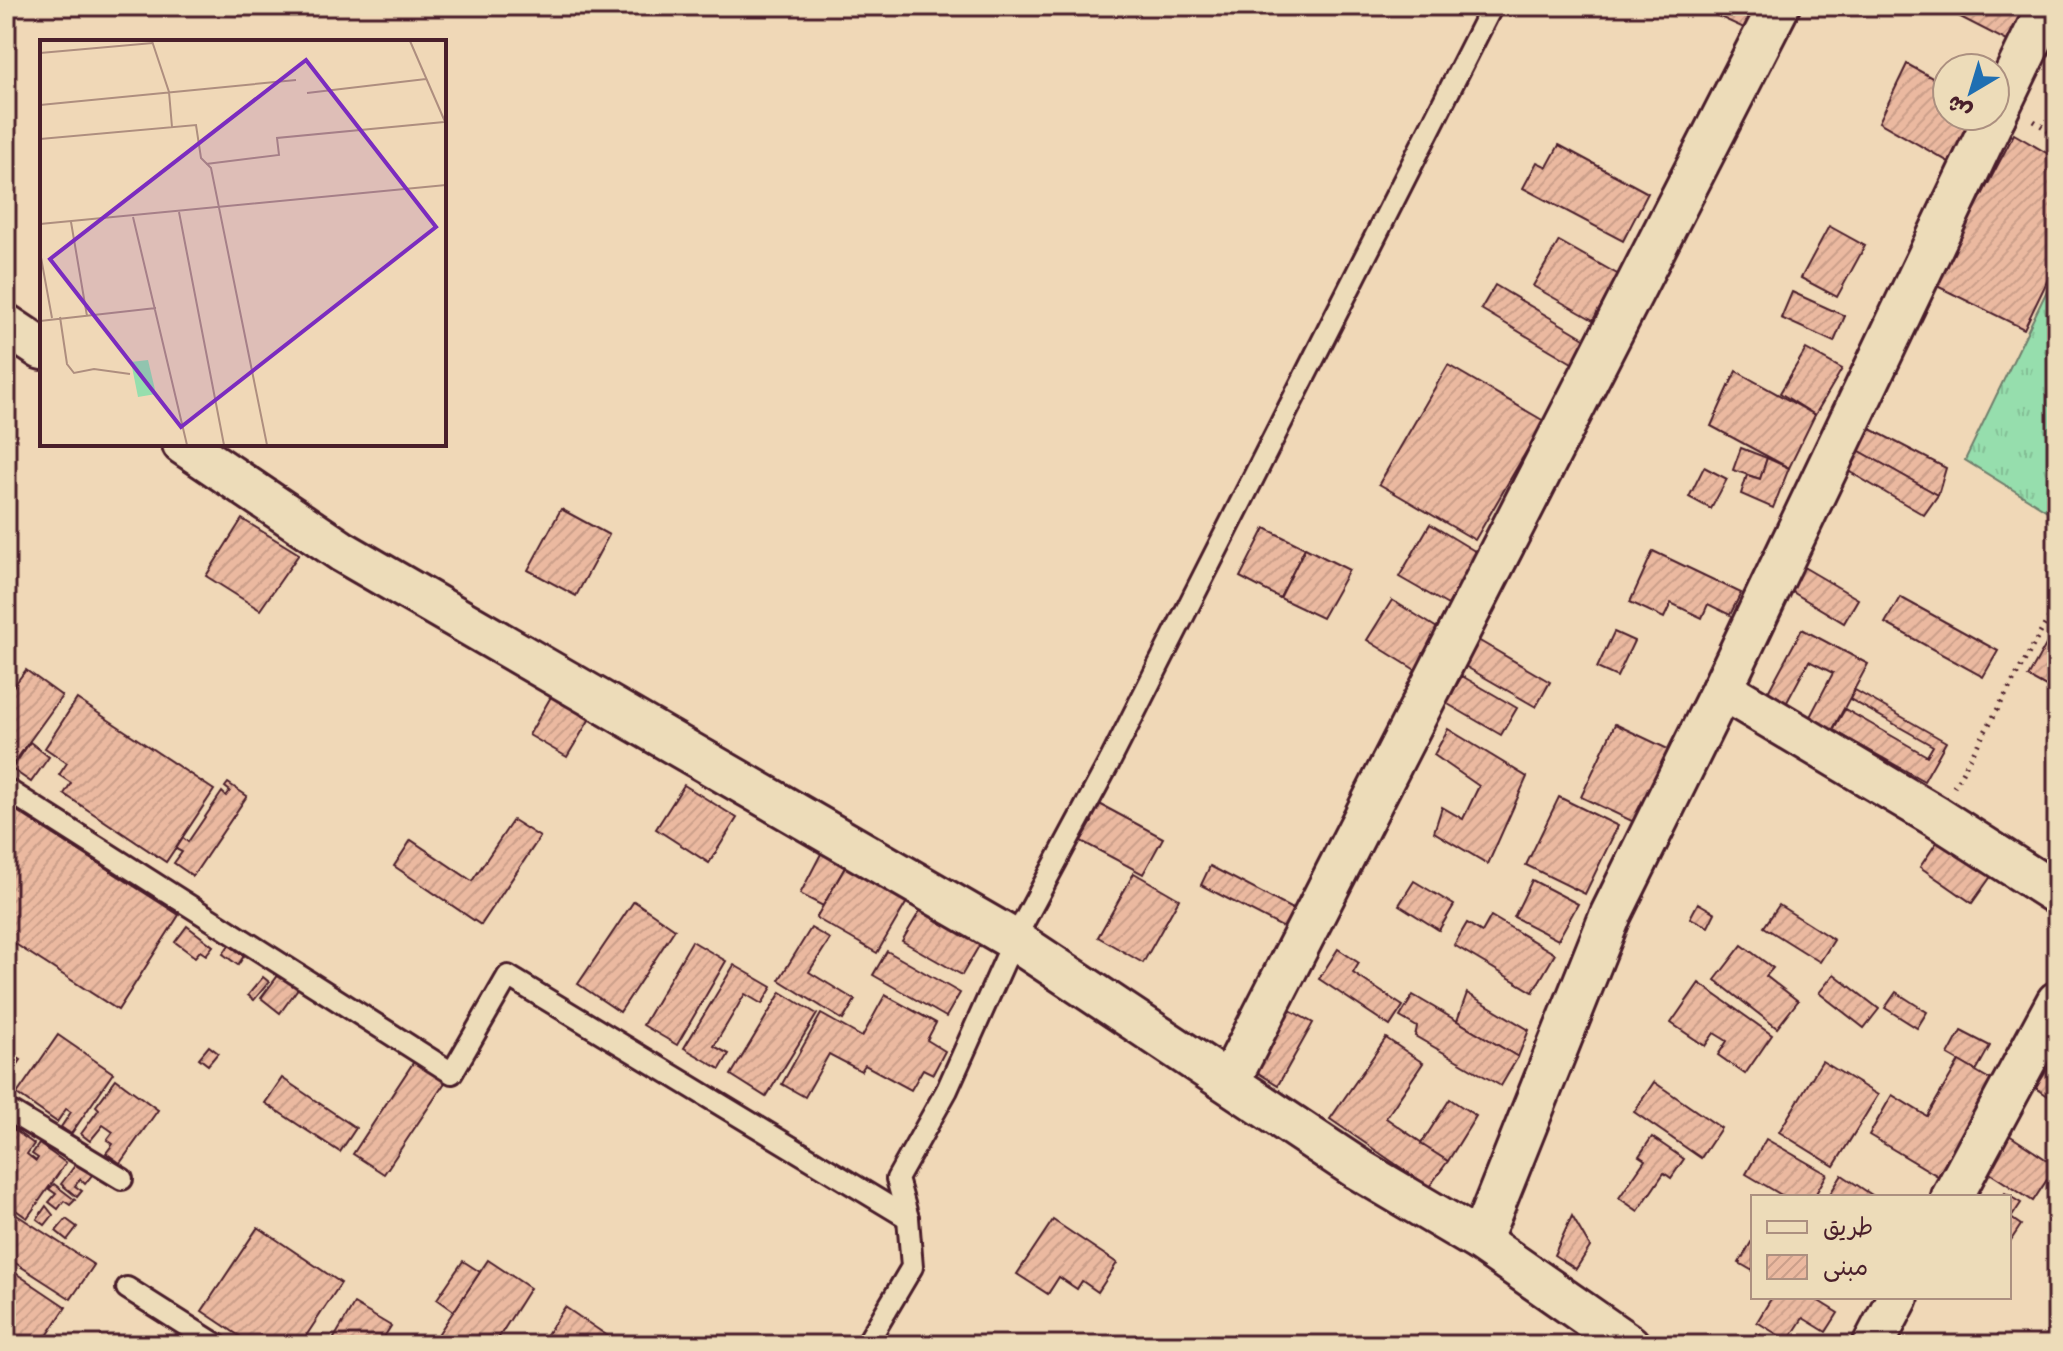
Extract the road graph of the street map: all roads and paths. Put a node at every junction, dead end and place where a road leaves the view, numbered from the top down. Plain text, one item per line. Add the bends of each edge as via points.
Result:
1 (1492, 6) edge
2 (1779, 6) edge
3 (2048, 6) edge
4 (2011, 83) edge
5 (1987, 132) edge
6 (6, 325) edge
7 (40, 348) edge
8 (186, 446) edge
9 (2057, 603) edge
10 (1722, 689) junction
11 (6, 789) edge
12 (1937, 817) junction
13 (2057, 894) edge
14 (1014, 940) junction
15 (2057, 1002) edge
16 (1229, 1082) junction
17 (6, 1109) edge
18 (122, 1179) dead end
19 (1953, 1195) edge
20 (908, 1218) junction
21 (1480, 1241) junction
22 (127, 1288) dead end
23 (1897, 1299) edge
24 (217, 1345) edge
25 (866, 1345) edge
26 (1629, 1345) edge
27 (1873, 1345) edge

1 - 14 lane via 1144,695
2 - 16 street
3 - 4 street
5 - 10 street
6 - 7 street
8 - 14 street via 343,552
9 - 12 path
10 - 12 street
10 - 21 street via 1611,914
11 - 20 lane via 452,1073 508,976
12 - 13 street
14 - 16 street
14 - 20 lane via 947,1090 897,1179
15 - 19 street
16 - 21 street via 1358,1169
17 - 18 lane
20 - 25 lane via 912,1267
21 - 26 street
22 - 24 lane
23 - 27 street

